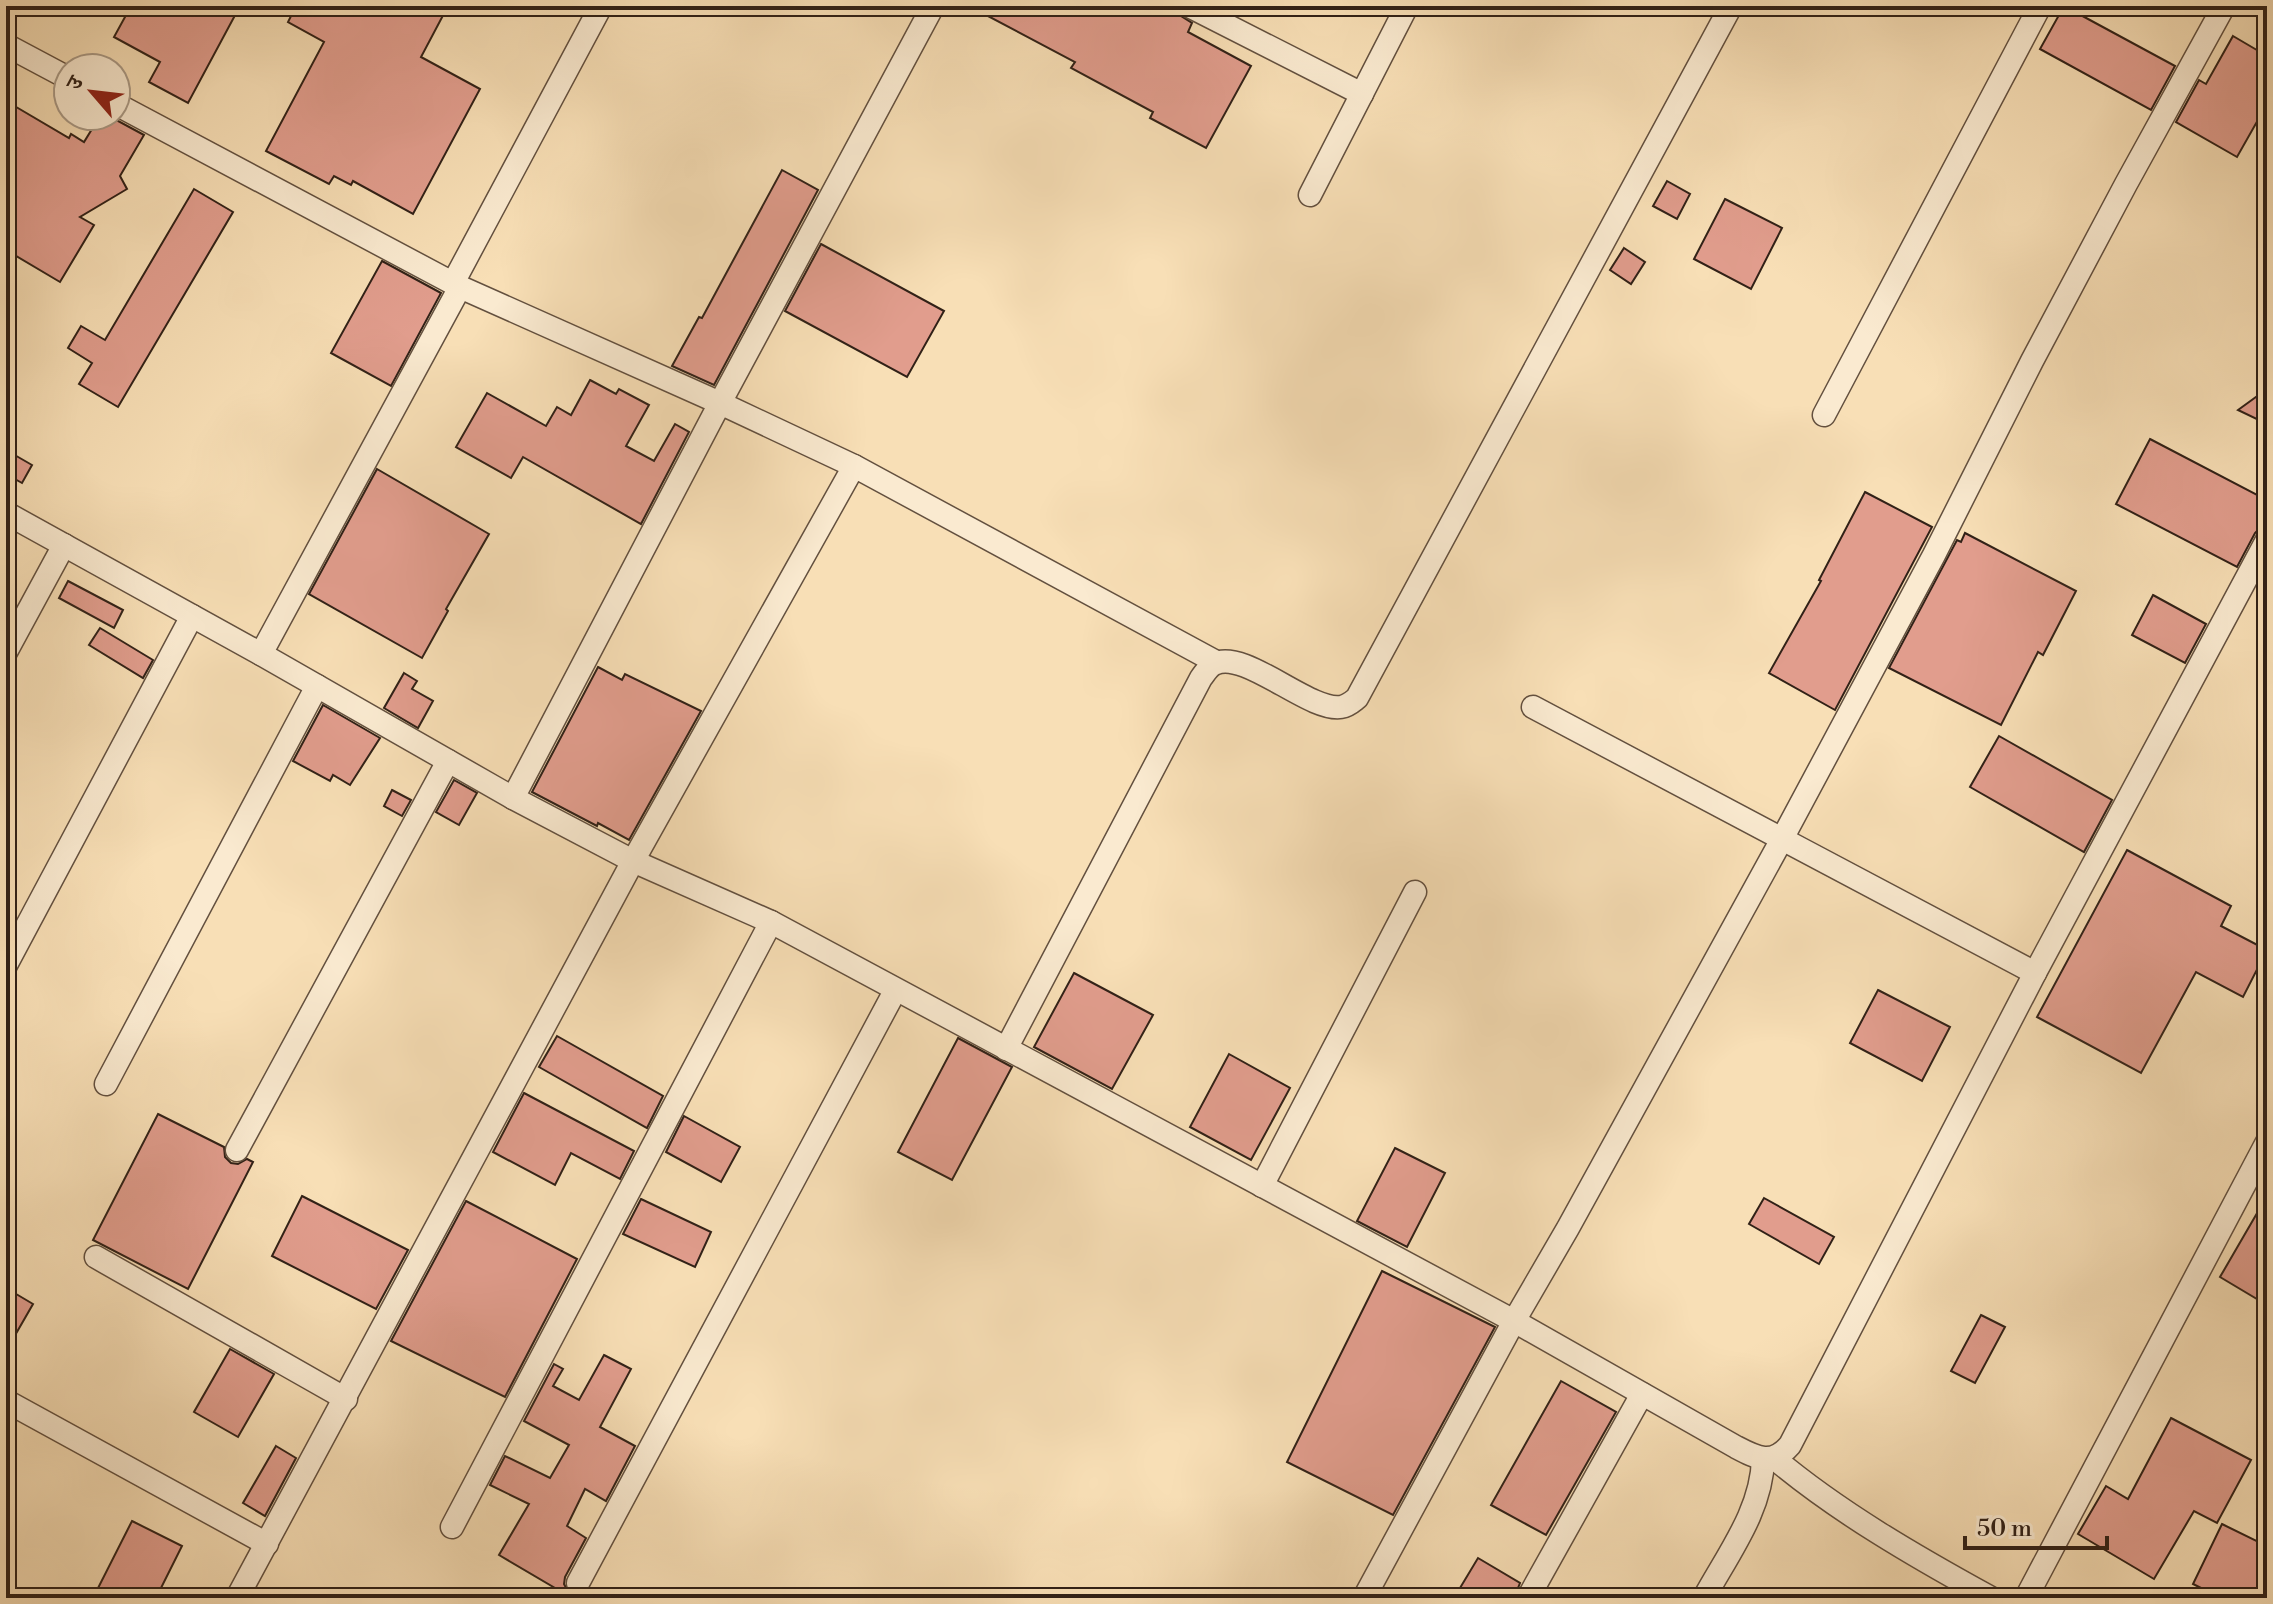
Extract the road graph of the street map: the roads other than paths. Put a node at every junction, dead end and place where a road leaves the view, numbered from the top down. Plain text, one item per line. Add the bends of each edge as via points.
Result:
1 (601, 6) edge
2 (933, 6) edge
3 (1189, 6) edge
4 (1407, 6) edge
5 (1731, 6) edge
6 (2040, 6) edge
7 (2224, 6) edge
8 (6, 45) edge
9 (52, 69) edge
10 (1362, 94) junction
11 (132, 113) edge
12 (1310, 195) dead end
13 (456, 285) junction
14 (720, 403) junction
15 (1824, 415) dead end
16 (854, 466) junction
17 (6, 513) edge
18 (2267, 540) edge
19 (64, 545) junction
20 (192, 616) junction
21 (6, 652) edge
22 (261, 654) junction
23 (1216, 662) junction
24 (317, 686) junction
25 (1533, 707) dead end
26 (448, 761) junction
27 (513, 798) junction
28 (1782, 839) junction
29 (633, 861) junction
30 (1415, 892) dead end
31 (771, 922) junction
32 (6, 965) edge
33 (2035, 973) junction
34 (895, 991) junction
35 (1006, 1049) junction
36 (106, 1084) dead end
37 (2267, 1142) edge
38 (237, 1150) dead end
39 (1262, 1186) junction
40 (96, 1257) dead end
41 (1514, 1321) junction
42 (1642, 1394) junction
43 (346, 1399) junction
44 (6, 1401) edge
45 (1768, 1458) junction
46 (452, 1527) dead end
47 (267, 1544) junction
48 (578, 1583) dead end
49 (237, 1598) edge
50 (1364, 1598) edge
51 (1528, 1598) edge
52 (1704, 1598) edge
53 (1991, 1598) edge
54 (2026, 1598) edge

1 - 13 lane
2 - 14 lane
3 - 10 lane
4 - 10 lane
5 - 23 lane via 1357,698 1347,706 1329,707 1238,663
6 - 15 lane
7 - 28 lane
8 - 9 lane
10 - 12 lane
11 - 13 lane
13 - 14 lane
13 - 22 lane
14 - 16 lane
14 - 27 lane
16 - 23 lane
16 - 29 lane
17 - 19 lane
18 - 33 lane
19 - 20 lane
19 - 21 lane
20 - 22 lane
20 - 32 lane
22 - 24 lane
23 - 35 lane via 1201,678
24 - 26 lane
24 - 36 lane
25 - 28 lane
26 - 27 lane
26 - 38 lane
27 - 29 lane
28 - 33 lane
28 - 41 lane
29 - 31 lane
29 - 43 lane
30 - 39 lane
31 - 34 lane
31 - 46 lane
33 - 45 lane via 1790,1445
34 - 35 lane
34 - 48 lane
35 - 39 lane
37 - 54 lane
39 - 41 lane
40 - 43 lane
41 - 42 lane
41 - 50 lane
42 - 45 lane via 1736,1447
42 - 51 lane
43 - 47 lane
44 - 47 lane
45 - 52 lane via 1754,1506
45 - 53 lane via 1897,1544
47 - 49 lane

